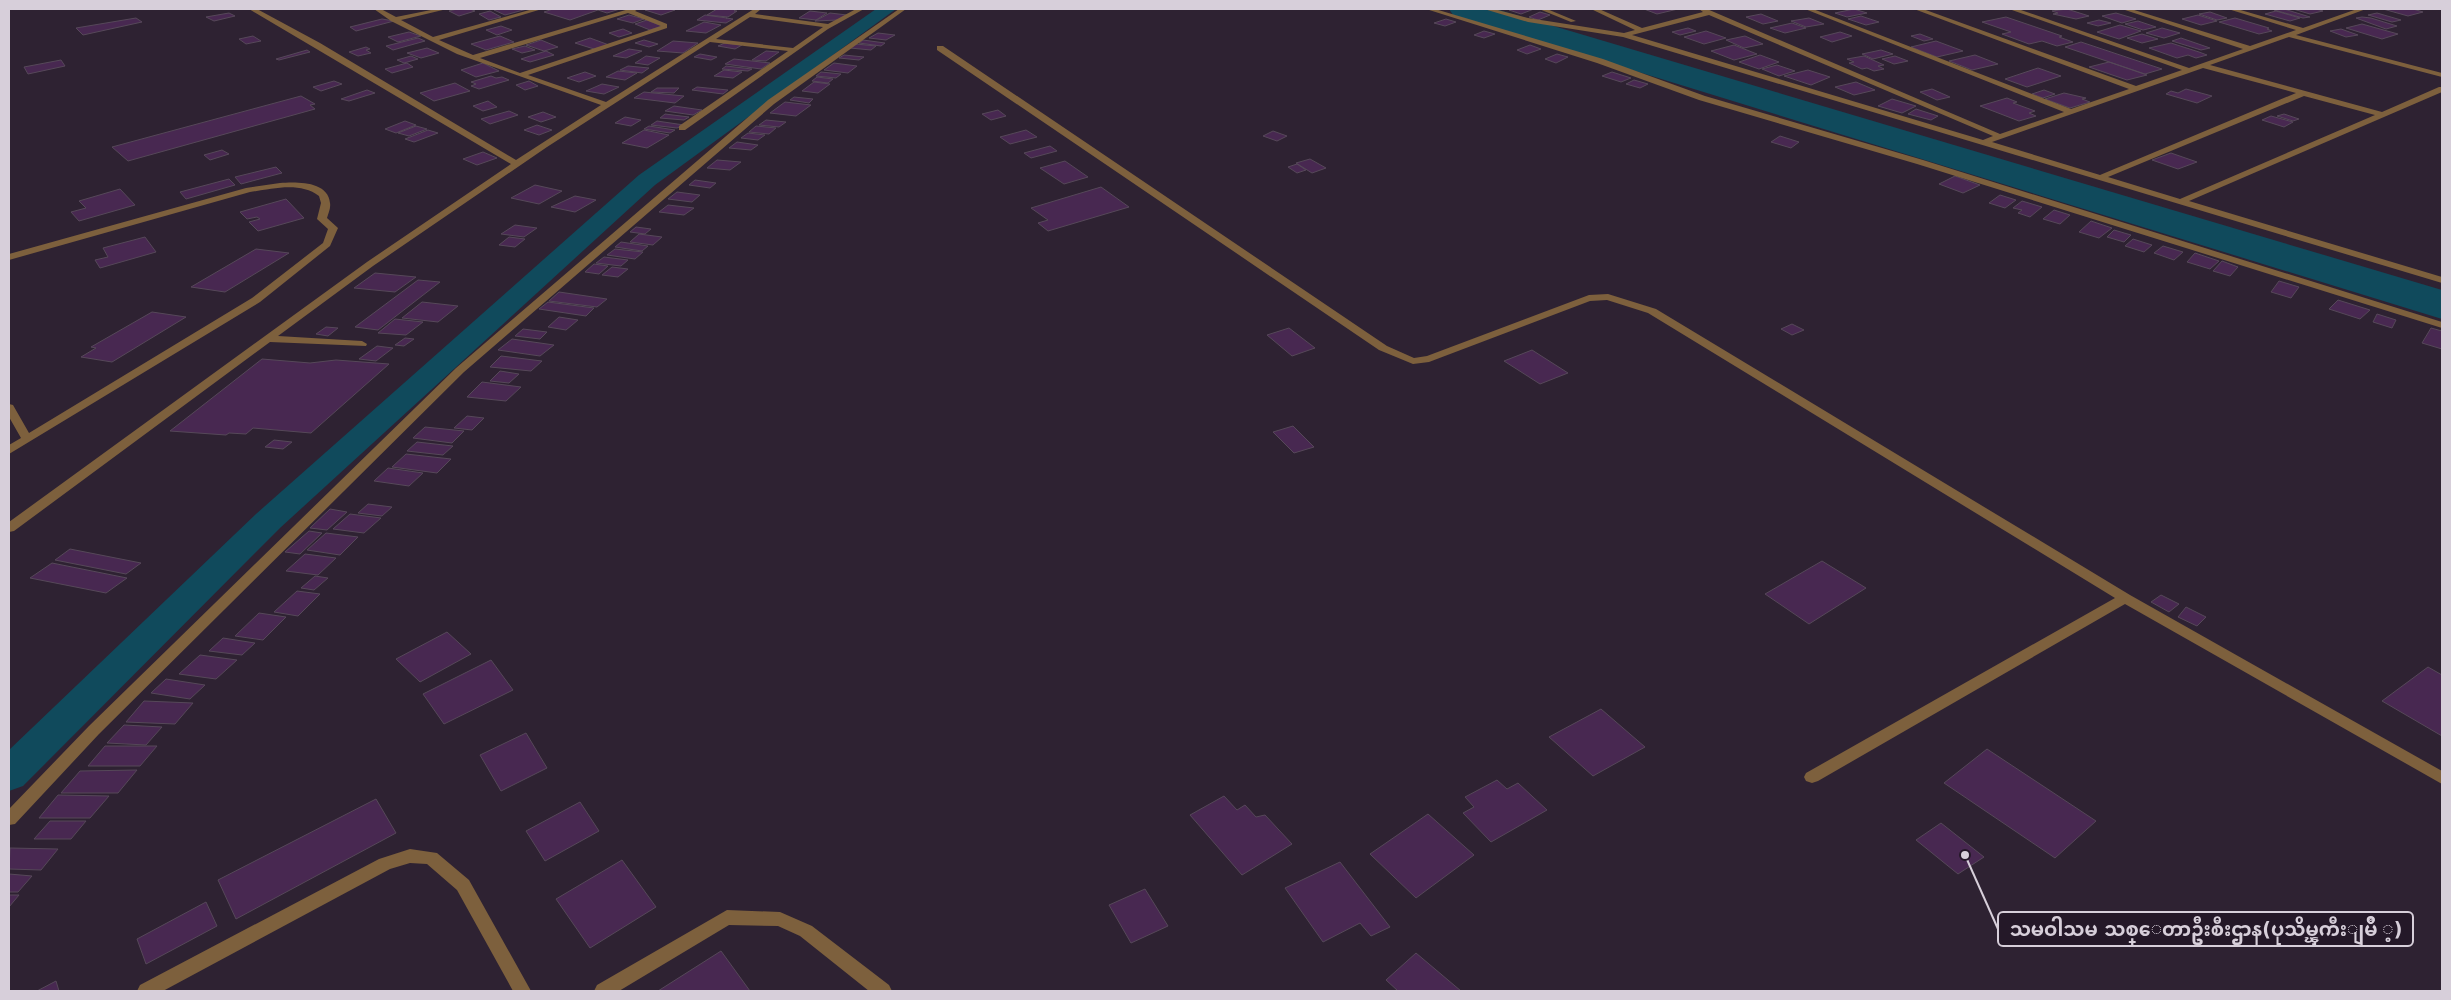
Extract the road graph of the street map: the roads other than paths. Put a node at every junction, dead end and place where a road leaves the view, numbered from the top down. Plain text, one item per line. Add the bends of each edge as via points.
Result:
1 (252, 9) edge
2 (380, 9) edge
3 (444, 9) edge
4 (539, 9) edge
5 (637, 9) edge
6 (758, 9) edge
7 (861, 9) edge
8 (903, 9) edge
9 (1428, 9) edge
10 (1487, 9) edge
11 (1542, 9) edge
12 (1594, 9) edge
13 (1702, 9) edge
14 (1721, 9) edge
15 (1808, 9) edge
16 (1917, 9) edge
17 (2012, 9) edge
18 (2125, 9) edge
19 (2232, 9) edge
20 (2336, 9) edge
21 (2363, 9) edge
22 (628, 12) junction
23 (1710, 12) junction
24 (2351, 13) junction
25 (748, 16) junction
26 (393, 20) junction
27 (829, 26) junction
28 (1591, 29) junction
29 (1641, 30) junction
30 (2303, 30) junction
31 (1624, 35) junction
32 (2288, 35) junction
33 (432, 40) junction
34 (709, 40) junction
35 (940, 48) dead end
36 (2251, 49) junction
37 (794, 50) junction
38 (474, 57) junction
39 (2204, 66) junction
40 (2190, 70) junction
41 (521, 75) junction
42 (2442, 75) edge
43 (2136, 89) junction
44 (2442, 89) edge
45 (2304, 93) junction
46 (608, 105) junction
47 (2072, 112) junction
48 (2383, 115) junction
49 (682, 128) dead end
50 (2000, 136) junction
51 (1982, 143) junction
52 (517, 164) junction
53 (2098, 178) junction
54 (2180, 202) junction
55 (9, 257) edge
56 (2442, 280) edge
57 (2442, 324) edge
58 (267, 339) junction
59 (362, 344) dead end
60 (9, 407) edge
61 (27, 439) junction
62 (9, 450) edge
63 (9, 528) edge
64 (2125, 598) junction
65 (1812, 777) dead end
66 (2442, 778) edge
67 (9, 819) edge
68 (146, 991) edge
69 (522, 991) edge
70 (603, 991) edge
71 (883, 991) edge

1 - 52 street
2 - 26 street
3 - 26 street
4 - 33 street
5 - 22 street
6 - 25 street
7 - 27 street
8 - 67 street via 771,102 460,370 94,730
9 - 57 street via 1600,61 1702,98
10 - 28 street via 1528,20
11 - 28 street
12 - 29 street
13 - 23 street
14 - 23 street
15 - 47 street
16 - 43 street
17 - 40 street
18 - 36 street
19 - 30 street
20 - 24 street
21 - 24 street
22 - 38 street
22 - 41 street via 665,27
23 - 29 street
23 - 50 street
24 - 30 street
25 - 27 street
25 - 34 street
26 - 33 street
27 - 37 street
28 - 31 street
29 - 31 street
30 - 32 street
31 - 51 street
32 - 36 street
32 - 42 street
33 - 38 street
34 - 37 street
34 - 46 street
35 - 64 street via 1383,348 1413,361 1428,359 1589,298 1608,297 1632,303 1673,322
36 - 39 street
37 - 49 street
38 - 41 street
39 - 40 street
39 - 45 street
40 - 43 street
41 - 46 street
43 - 47 street
44 - 48 street
45 - 48 street
45 - 53 street
46 - 52 street
47 - 50 street
48 - 54 street
50 - 51 street
51 - 53 street
52 - 58 street
53 - 54 street
54 - 56 street
55 - 61 street via 249,190 286,185 309,186 322,194 326,204 322,219 333,228 327,244 256,300
58 - 59 street
58 - 63 street
60 - 61 street
61 - 62 street
64 - 65 street
64 - 66 street
68 - 69 street via 386,864 410,856 431,858 463,885
70 - 71 street via 727,917 780,919 806,931

